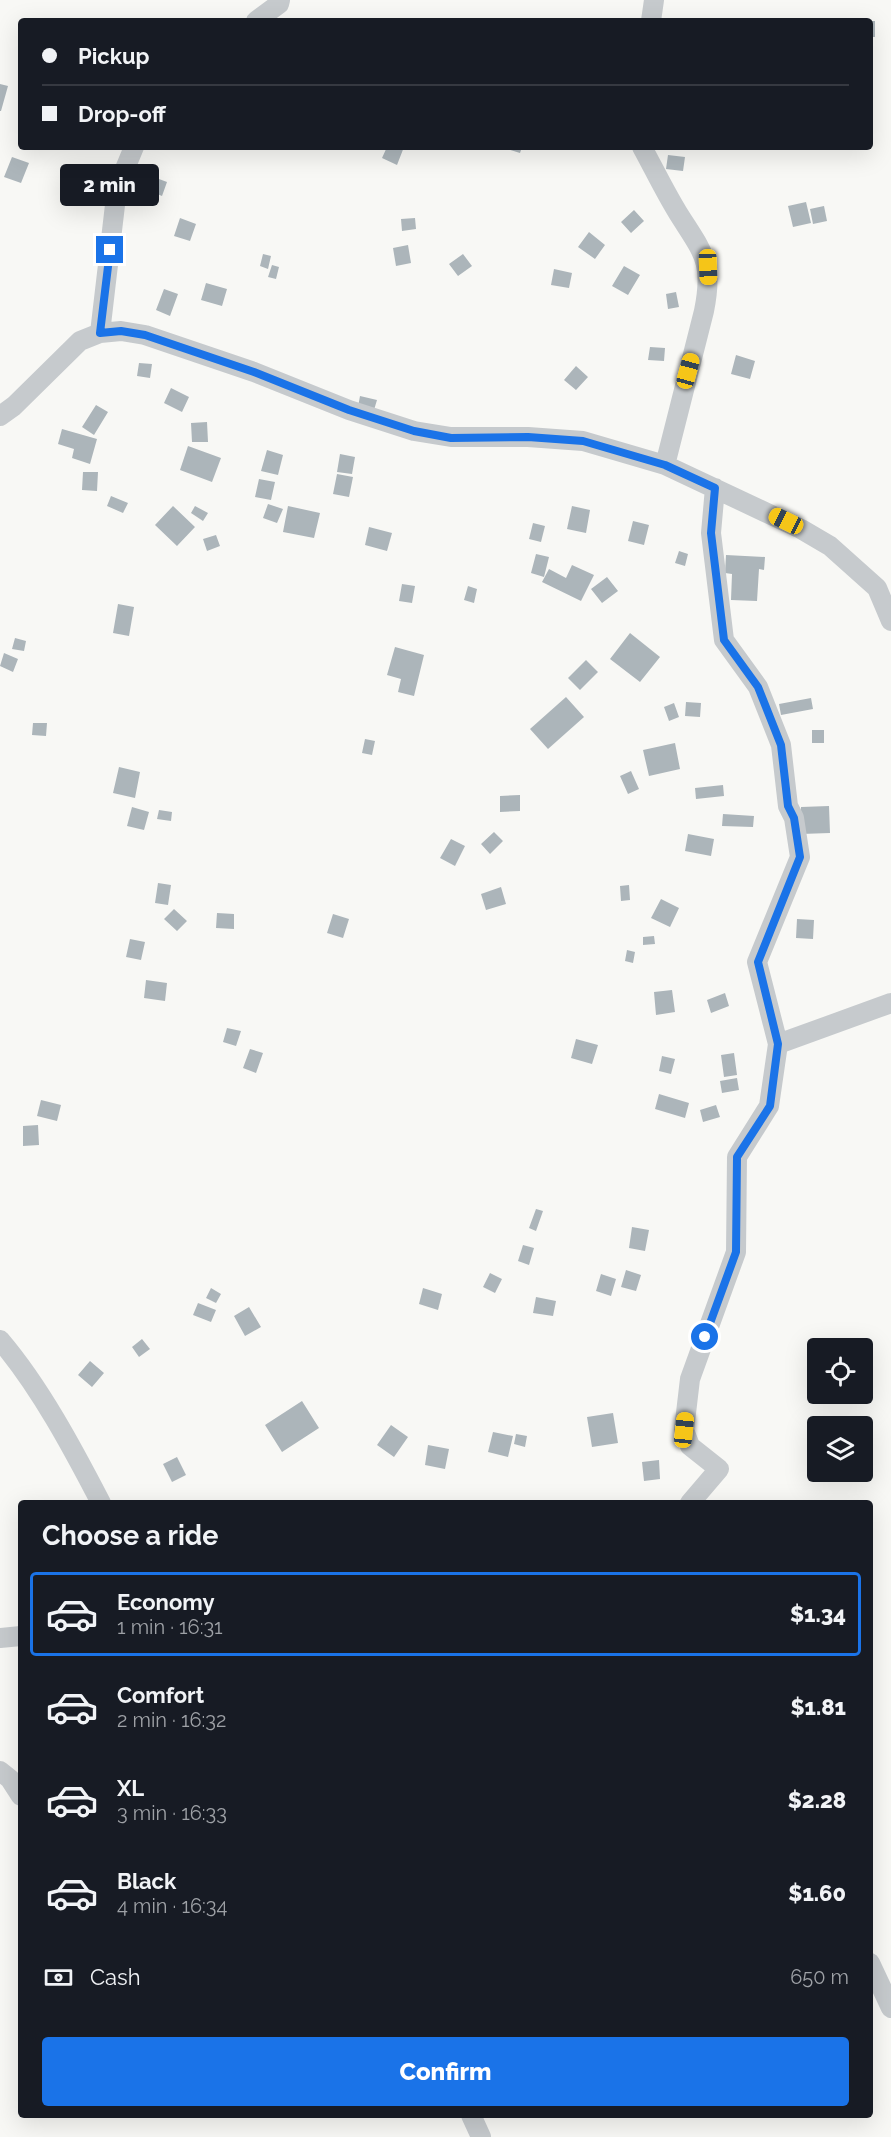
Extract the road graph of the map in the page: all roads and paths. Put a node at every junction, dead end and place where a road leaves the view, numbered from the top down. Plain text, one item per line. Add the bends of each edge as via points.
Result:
1 (280, 0) edge
2 (654, 0) edge
3 (260, 18) edge
4 (651, 18) edge
5 (133, 150) edge
6 (644, 150) edge
7 (100, 333) junction
8 (0, 416) edge
9 (665, 465) junction
10 (715, 488) junction
11 (891, 621) edge
12 (891, 1003) edge
13 (778, 1044) junction
14 (0, 1340) edge
15 (100, 1500) edge
16 (693, 1500) edge
17 (0, 1771) edge
18 (18, 1791) edge
19 (873, 1969) edge
20 (891, 2008) edge
21 (472, 2118) edge
22 (481, 2137) edge

1 - 3 street
2 - 4 street
5 - 7 street via 117,188
6 - 9 street via 677,212 700,244 708,267 706,301
7 - 8 street via 80,341
7 - 9 street via 145,335 414,431 451,438 583,441
9 - 10 street
10 - 11 street via 830,546 877,588
10 - 13 street via 711,533 724,640 758,687 781,745 788,806 794,818 800,857 758,962
12 - 13 street
13 - 16 street via 770,1106 737,1157 736,1252 690,1379 684,1430 690,1446 719,1469
14 - 15 street via 48,1409
17 - 18 street
19 - 20 street
21 - 22 street

